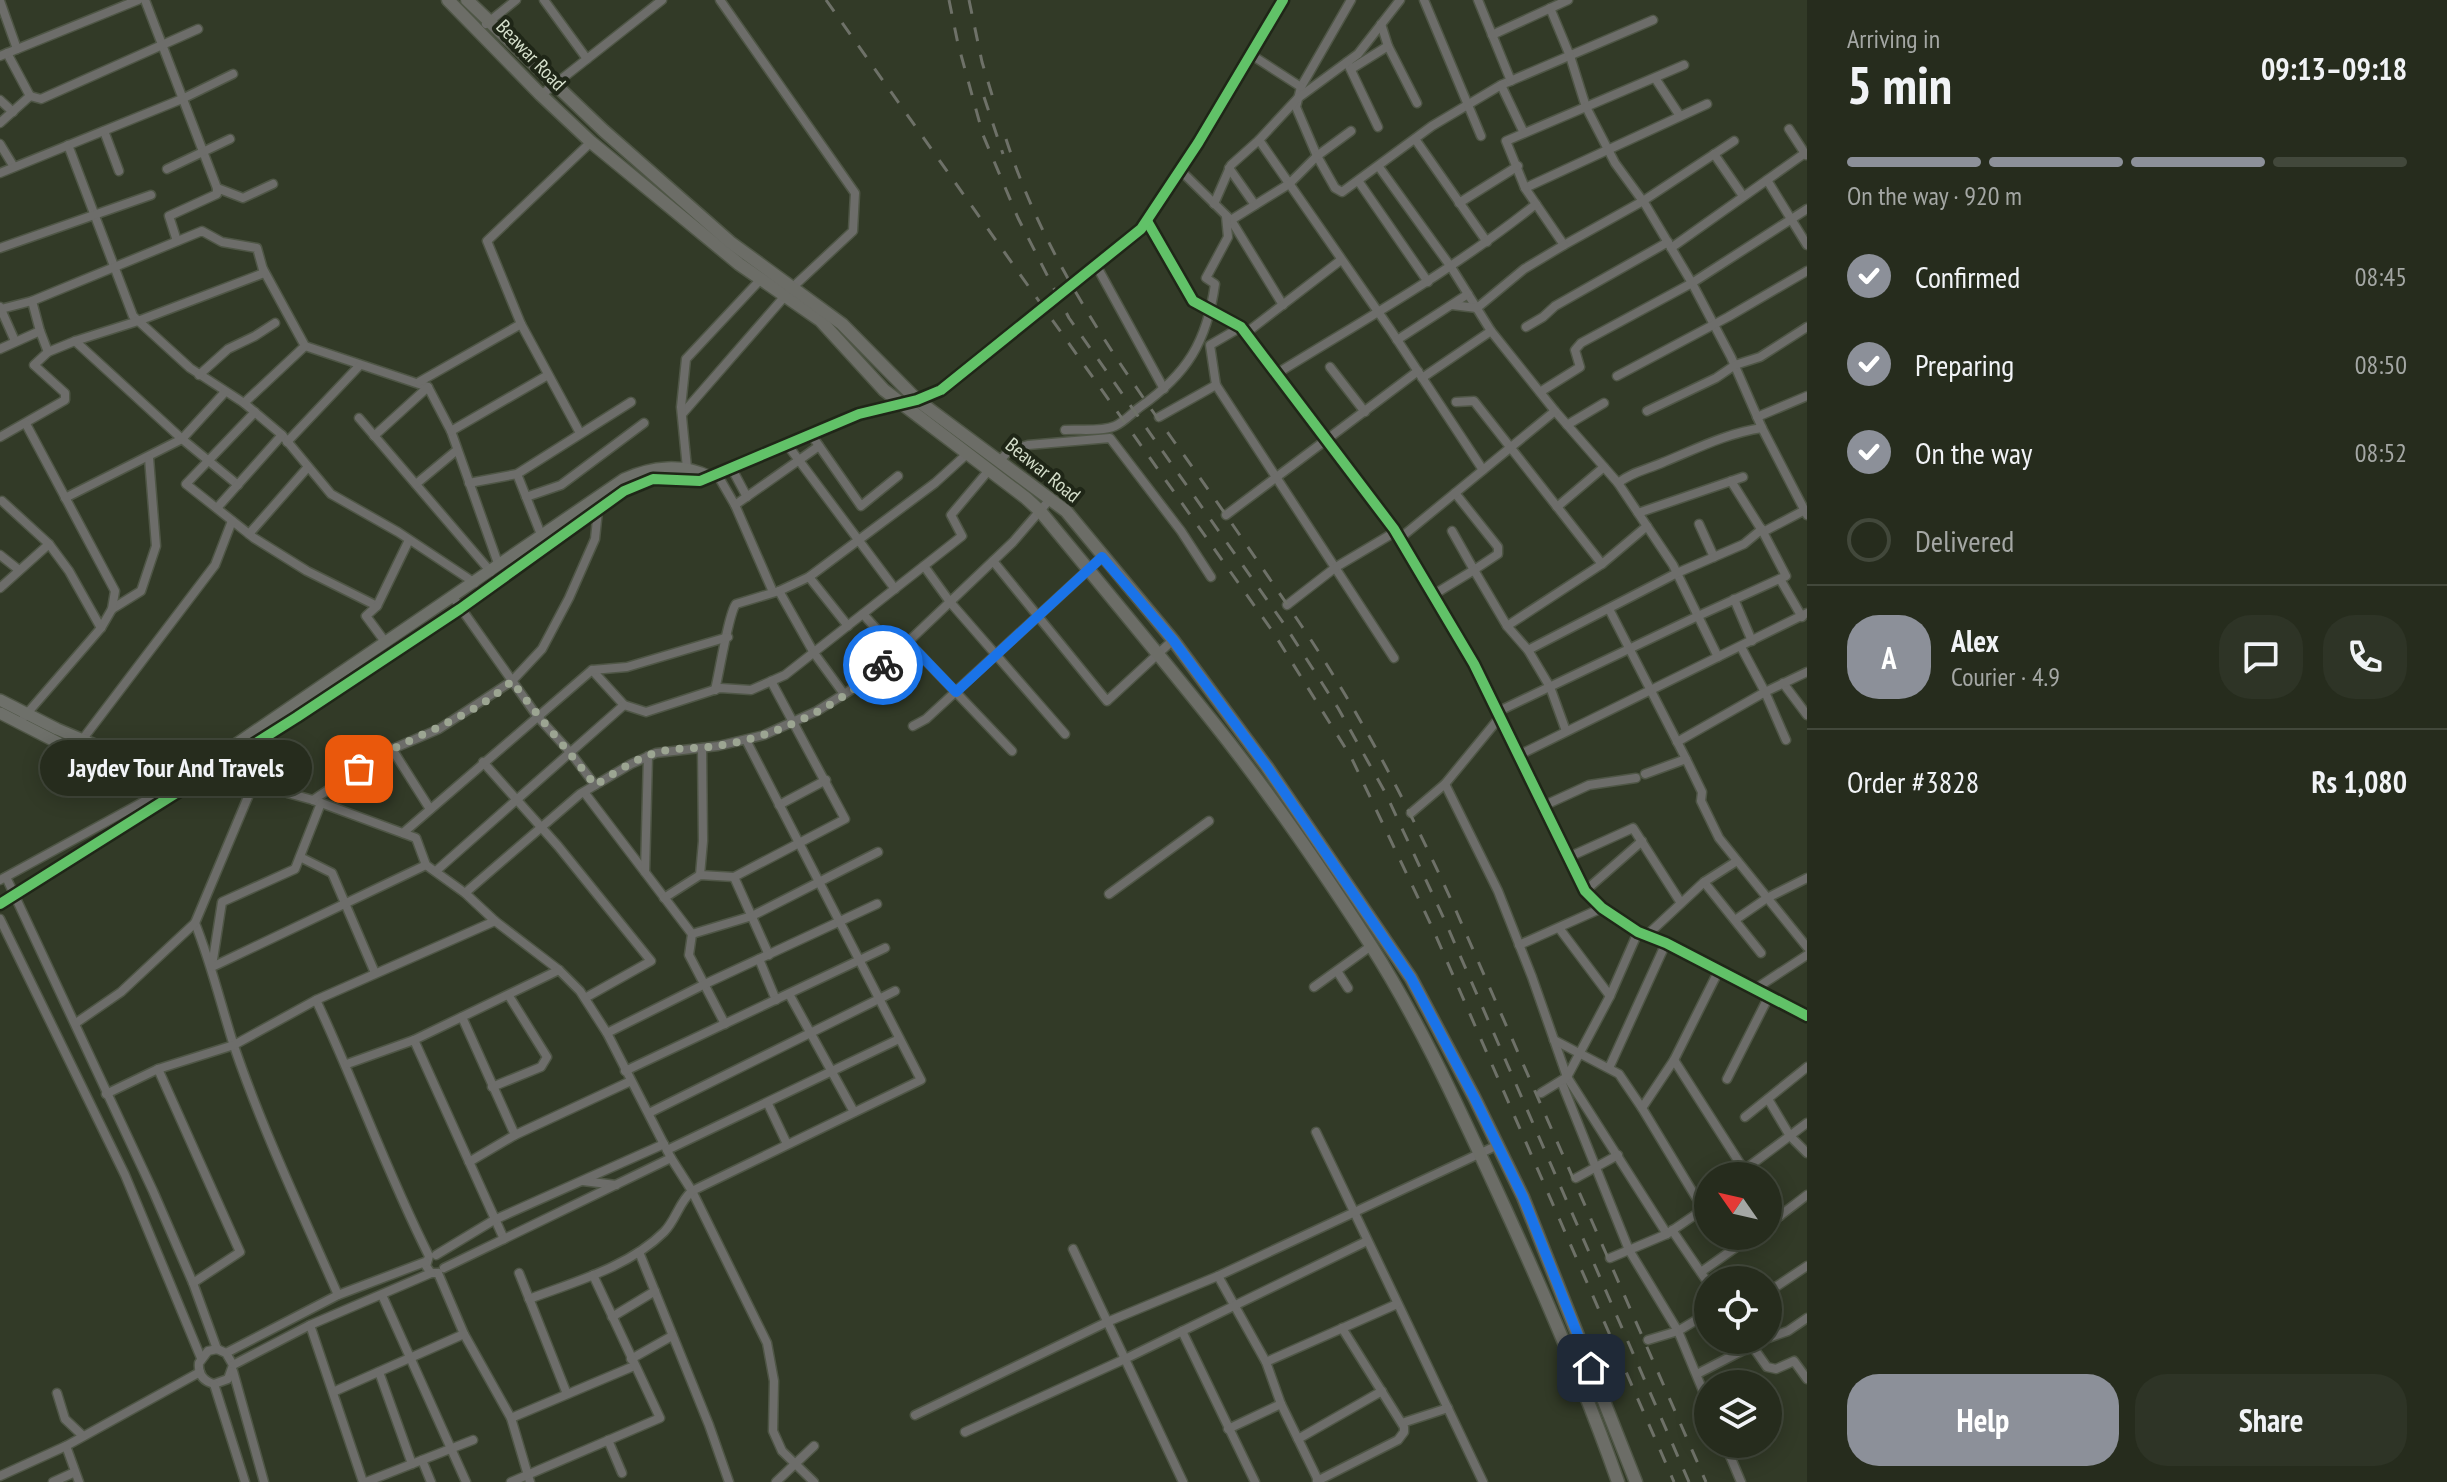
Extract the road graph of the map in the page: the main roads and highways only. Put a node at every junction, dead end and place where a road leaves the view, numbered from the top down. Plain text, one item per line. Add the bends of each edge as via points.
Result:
1 (448, 0) edge
2 (467, 0) edge
3 (789, 291) junction
4 (1365, 908) junction
5 (1352, 917) junction
6 (1618, 1482) edge
7 (1636, 1482) edge

1 - 3 main road, Beawar Road via 591,142 761,279
2 - 3 main road, Beawar Road via 604,131
3 - 4 main road, Beawar Road via 842,324 917,400 1066,511 1173,640
3 - 5 main road, Beawar Road via 875,381 1040,511 1255,778
4 - 5 main road
4 - 7 main road, Beawar Road via 1411,978 1523,1197
5 - 6 main road, Beawar Road via 1421,1031 1480,1154 1585,1391

